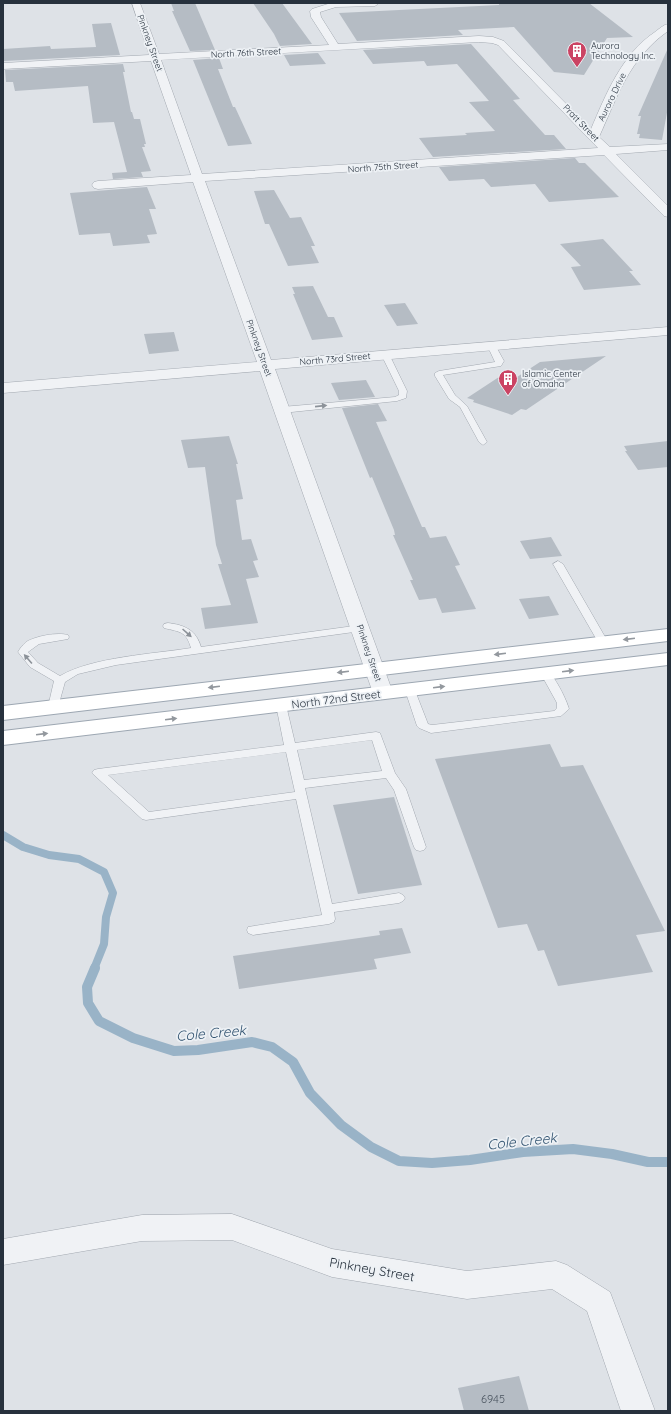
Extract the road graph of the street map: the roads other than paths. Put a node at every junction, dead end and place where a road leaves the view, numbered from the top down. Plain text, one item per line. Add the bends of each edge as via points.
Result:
1 (136, 3) edge
2 (319, 3) edge
3 (375, 3) edge
4 (330, 6) junction
5 (668, 27) edge
6 (489, 40) joint
7 (336, 48) junction
8 (155, 58) junction
9 (3, 66) edge
10 (594, 136) junction
11 (668, 147) edge
12 (608, 151) junction
13 (198, 179) junction
14 (98, 185) dead end
15 (668, 213) edge
16 (668, 330) edge
17 (491, 346) junction
18 (385, 354) junction
19 (265, 364) junction
20 (3, 388) edge
21 (282, 410) junction
22 (483, 442) dead end
23 (558, 564) dead end
24 (168, 626) dead end
25 (361, 628) junction
26 (668, 634) edge
27 (64, 638) dead end
28 (603, 642) junction
29 (197, 650) junction
30 (668, 659) edge
31 (375, 668) junction
32 (546, 674) junction
33 (60, 680) junction
34 (410, 690) junction
35 (383, 693) junction
36 (281, 705) junction
37 (53, 707) junction
38 (3, 713) edge
39 (3, 738) edge
40 (291, 748) junction
41 (389, 774) junction
42 (299, 790) junction
43 (420, 847) dead end
44 (399, 898) dead end
45 (326, 908) junction
46 (253, 930) dead end
47 (3, 1252) edge
48 (638, 1411) edge

1 - 8 street, Pinkney Street
2 - 4 street
3 - 4 street
4 - 7 street via 314,14
5 - 10 street, Aurora Drive via 653,37 630,62
6 - 7 street, North 76th Street
6 - 10 street, Pratt Street via 501,43
7 - 8 street, North 76th Street
8 - 9 street, North 76th Street
8 - 13 street, Pinkney Street
10 - 12 street, Pratt Street
11 - 12 street, North 75th Street
12 - 13 street, North 75th Street
12 - 15 street, Pratt Street
13 - 14 street, North 75th Street
13 - 19 street, Pinkney Street
16 - 17 street, North 73rd Street
17 - 18 street, North 73rd Street
17 - 22 lane via 500,361 498,364 439,372 452,397 463,406
18 - 19 street, North 73rd Street
21 -> 18 lane via 397,399 404,396
19 - 20 street, North 73rd Street
19 - 21 street, Pinkney Street
21 - 25 street, Pinkney Street
23 - 28 lane
24 -> 29 lane via 182,628 190,633
25 - 29 lane
25 - 31 street, Pinkney Street
26 -> 28 main road
33 -> 27 lane via 36,667 23,652 27,645 34,642
28 -> 31 main road
29 - 33 lane via 116,662 74,672
32 -> 30 main road, North 72nd Street
31 - 35 street, Pinkney Street
31 -> 37 main road
34 -> 32 main road, North 72nd Street
32 - 34 lane via 562,703 563,709 557,714 431,729 423,726
33 - 37 lane
34 - 35 main road, North 72nd Street
35 - 36 main road, North 72nd Street
39 -> 36 main road, North 72nd Street
36 - 40 lane
37 - 38 main road
40 - 41 lane via 376,736
40 - 42 lane
40 - 42 lane via 98,773 146,816
41 - 42 lane
41 - 43 lane via 400,789
42 - 45 lane
44 - 45 lane
45 - 46 lane via 329,919
47 - 48 street, Pinkney Street via 142,1228 232,1227 332,1263 467,1285 556,1275 599,1302

